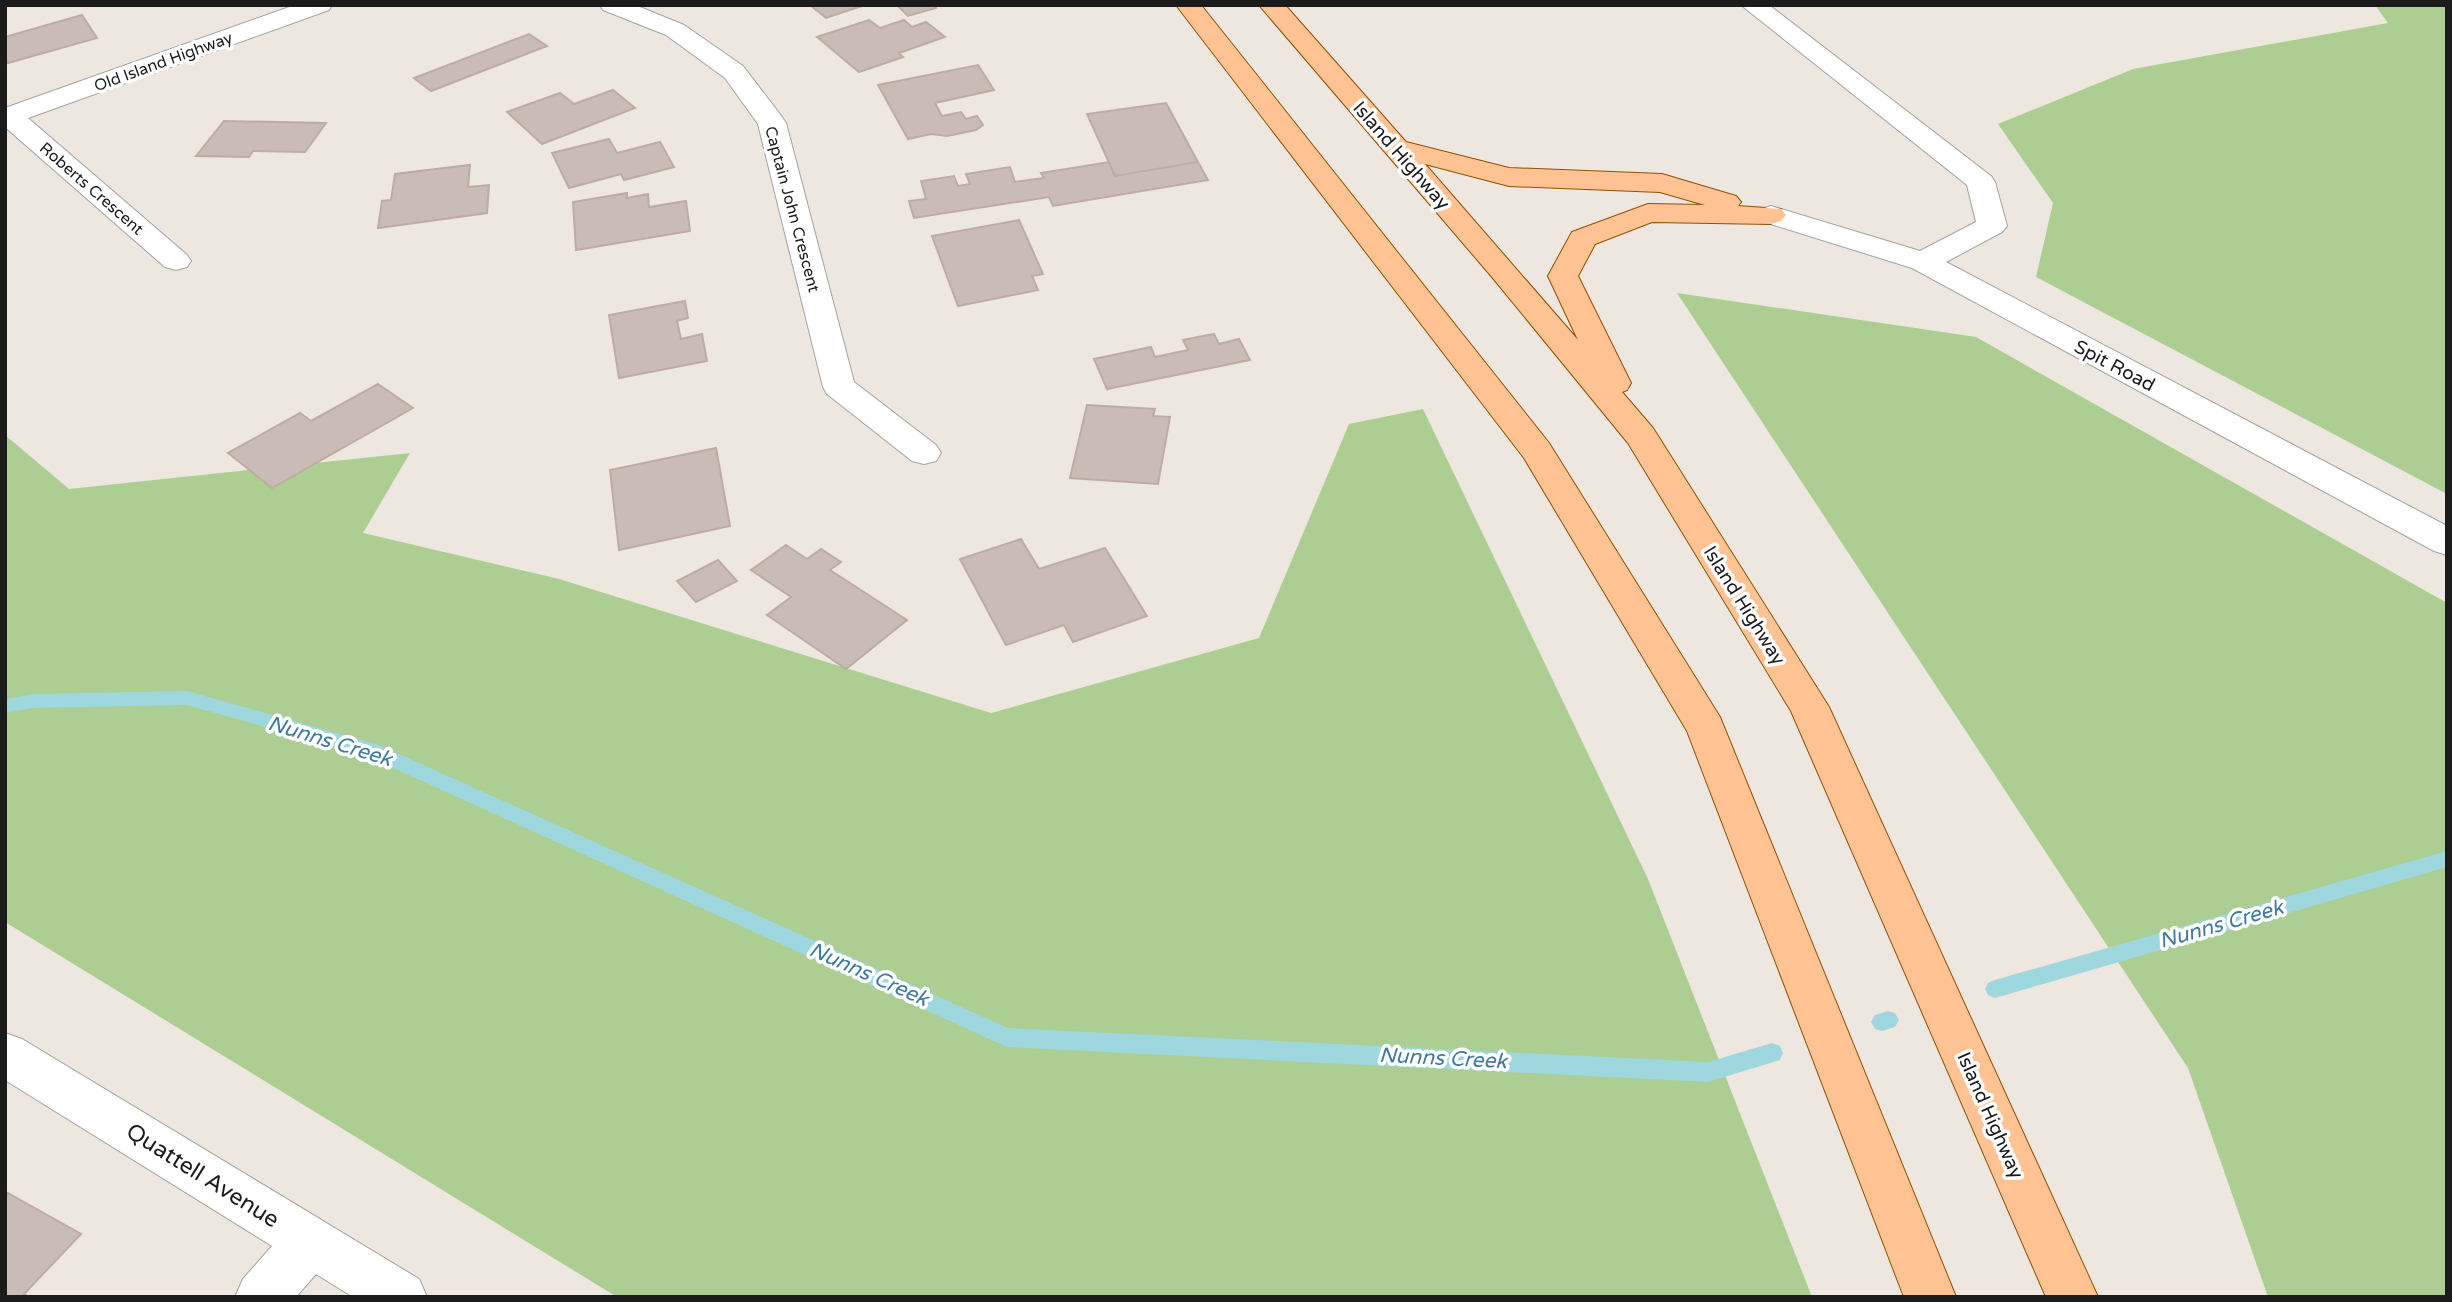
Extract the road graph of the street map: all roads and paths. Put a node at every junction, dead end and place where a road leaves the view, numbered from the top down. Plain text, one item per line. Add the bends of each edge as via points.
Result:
1 (320, 5) edge
2 (612, 5) edge
3 (1188, 5) edge
4 (1270, 5) edge
5 (1753, 5) edge
6 (7, 116) edge
7 (1396, 148) junction
8 (1772, 215) junction
9 (176, 261) dead end
10 (1923, 262) junction
11 (1641, 436) junction
12 (924, 453) dead end
13 (2447, 542) edge
14 (5, 1054) edge
15 (311, 1241) junction
16 (261, 1297) edge
17 (401, 1297) edge
18 (1930, 1297) edge
19 (2072, 1297) edge

1 - 6 street, Old Island Highway
2 - 12 street, Captain John Crescent via 675,30 734,72 772,123 839,387
3 - 18 main road via 1537,451 1706,727
4 - 7 main road, Island Highway
5 - 10 street via 1981,182 1992,226
6 - 9 street, Roberts Crescent
7 - 8 main road via 1509,177 1662,183
7 - 11 main road, Island Highway
8 - 10 street, Spit Road
8 - 11 main road via 1648,214 1583,238 1563,276
10 - 13 street, Spit Road
11 - 19 main road, Island Highway via 1809,707
14 - 15 street, Quattell Avenue
15 - 16 street
15 - 17 street, Quattell Avenue

